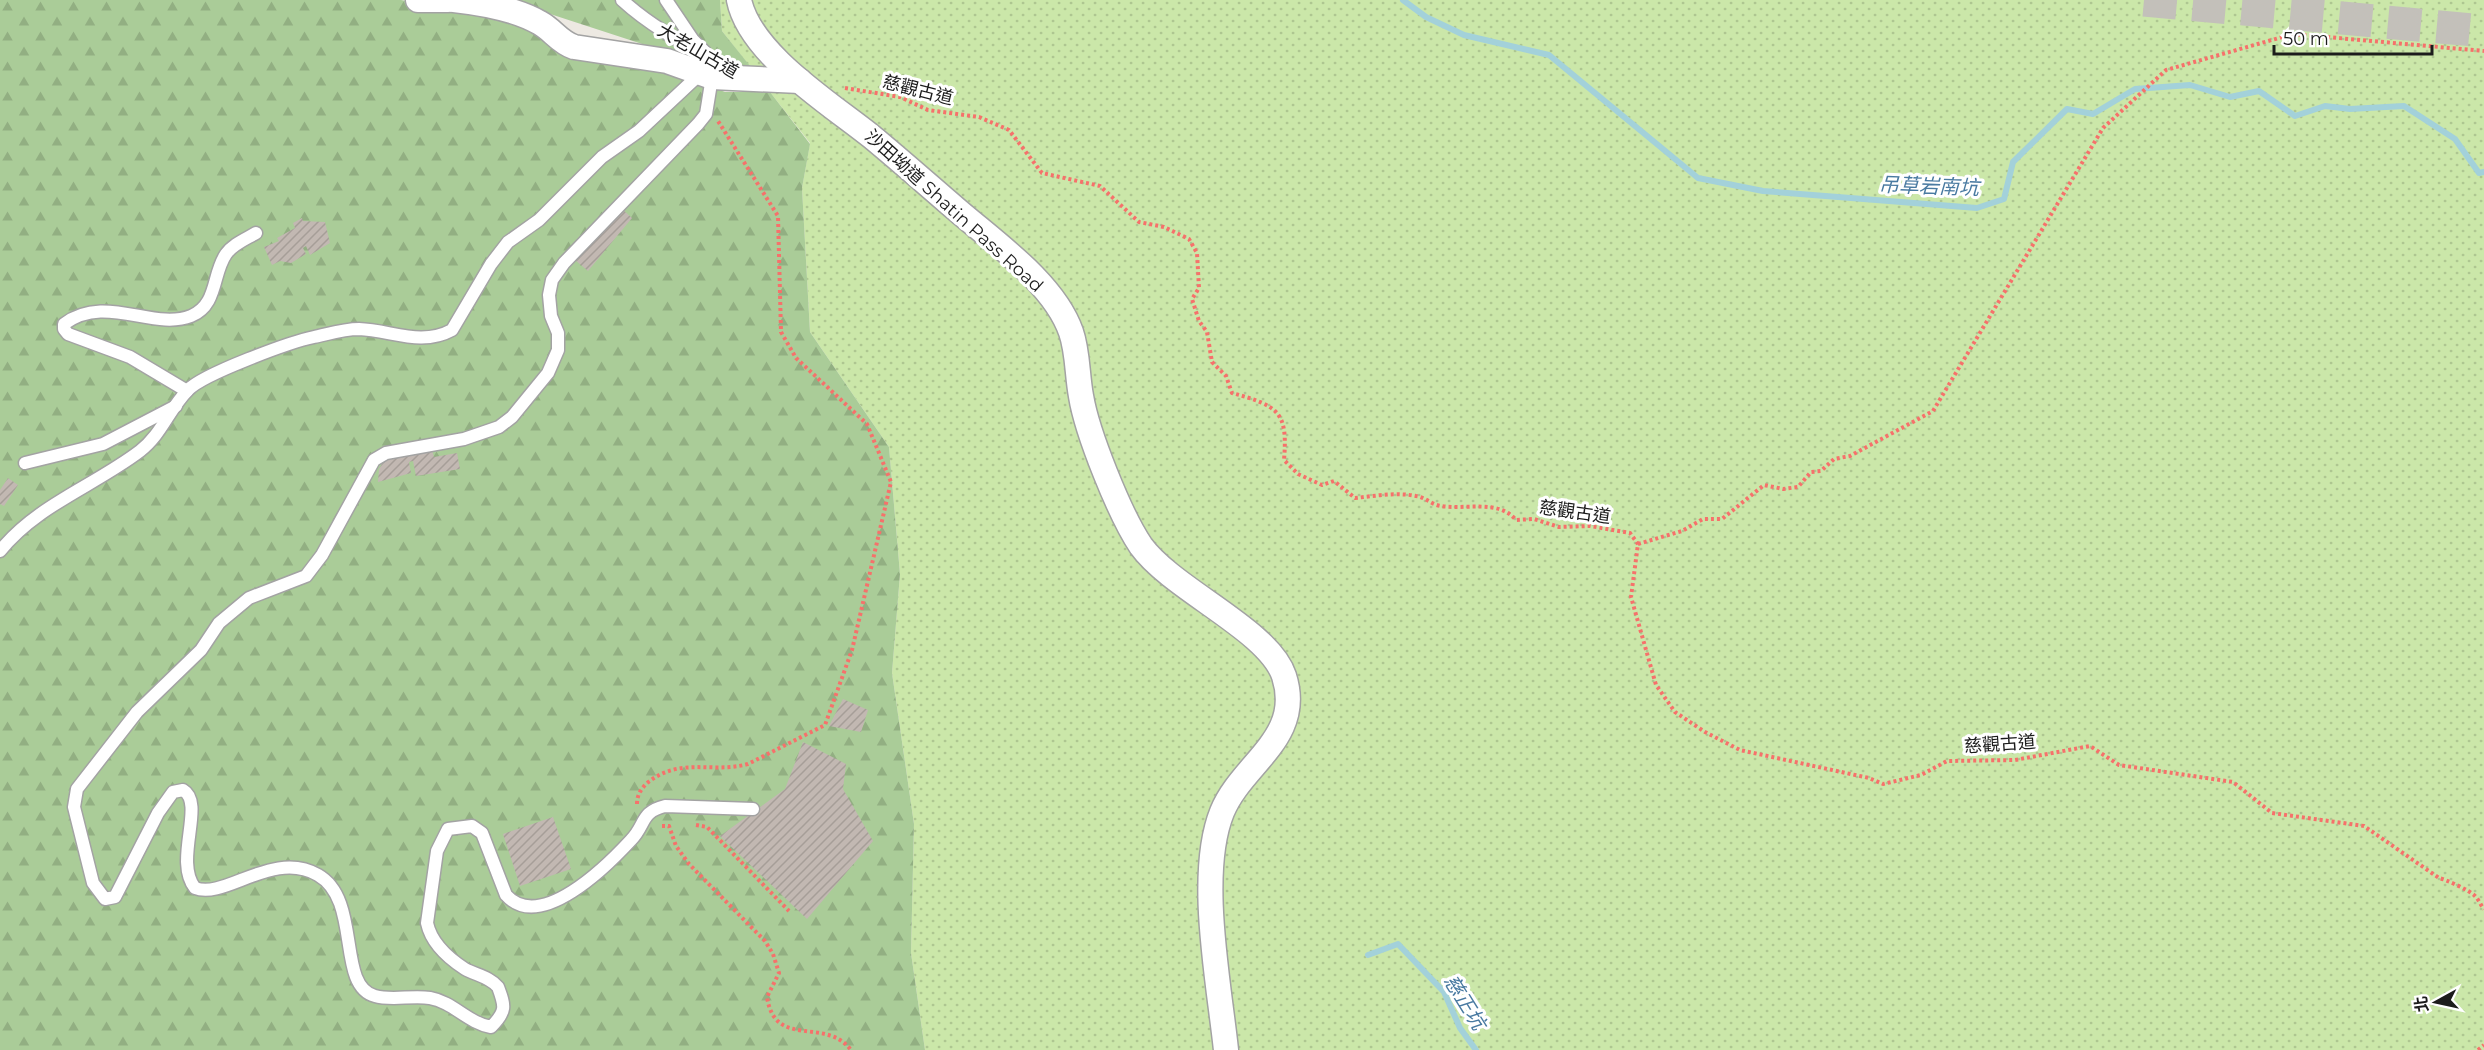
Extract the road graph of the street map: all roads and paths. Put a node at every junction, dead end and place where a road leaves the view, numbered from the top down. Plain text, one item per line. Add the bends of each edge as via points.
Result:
1 (418, 0) edge
2 (448, 0) edge
3 (454, 0) edge
4 (622, 0) edge
5 (666, 0) edge
6 (739, 0) edge
7 (2484, 51) edge
8 (709, 70) junction
9 (800, 81) junction
10 (833, 86) dead end
11 (708, 105) junction
12 (256, 232) dead end
13 (187, 391) junction
14 (177, 405) junction
15 (25, 463) dead end
16 (1638, 544) junction
17 (0, 551) edge
18 (753, 809) dead end
19 (676, 824) dead end
20 (640, 825) junction
21 (686, 825) dead end
22 (669, 826) junction
23 (2484, 909) edge
24 (789, 910) dead end
25 (2484, 1045) edge
26 (851, 1050) edge
27 (1226, 1050) edge
28 (2478, 1050) edge

1 - 2 street
3 - 8 street via 530,18 574,47
4 - 8 lane, 大老山古道
5 - 8 lane
6 - 9 street, 沙田坳道 Shatin Pass Road via 745,19 767,49
7 - 16 path via 2293,34 2166,70 2103,128 1933,411 1850,456 1834,459 1821,471 1811,472 1798,487 1764,485 1722,519 1703,519 1682,531
8 - 9 street via 746,79
8 - 11 lane
8 - 13 lane via 639,131 602,157 539,220 508,242 452,330 424,338 357,329 311,337 223,370
9 - 27 street, 沙田坳道 Shatin Pass Road via 1002,249 1055,303 1073,340 1090,430 1135,536 1160,567 1259,643 1282,672 1287,696 1285,721 1228,801 1212,851 1210,885
10 - 16 path, 慈觀古道 via 900,98 928,110 979,117 1009,130 1042,173 1100,186 1139,222 1164,227 1188,239 1197,252 1199,288 1192,299 1207,332 1212,362 1226,376 1232,393 1258,400 1281,416 1286,430 1284,460 1298,474 1322,484 1334,481 1355,498 1392,494 1418,496 1439,506 1498,507 1516,520 1534,519 1559,527 1590,526 1630,533
11 - 20 path via 778,216 780,332 796,358 867,424 891,482 852,651 825,725 738,767 694,766 662,772 642,788 637,799
11 - 20 lane via 698,124 564,262 552,280 549,305 558,333 558,350 548,373 512,417 482,434 379,456 306,576 249,598 219,623 201,650 136,712 95,763 77,789 74,807 93,883 105,899 115,897 173,792 183,790 190,799 192,819 185,864 195,888 210,890 279,868 292,867 319,875 342,904 354,974 366,992 376,997 430,998 491,1027 502,1016 504,1003 498,987 465,968 429,934 427,923 437,851 448,829 472,826 482,833 506,895 512,902 530,908 551,903 591,878 634,838
12 - 13 lane via 225,255 206,305 191,316 174,319 98,312 77,316 64,324 68,334 130,357
13 - 14 lane
14 - 15 lane via 103,444
14 - 17 lane via 165,425 140,451 27,521
16 - 23 path, 慈觀古道 via 1631,597 1656,685 1675,712 1740,750 1883,783 1921,775 1947,761 2015,760 2090,746 2119,765 2233,782 2272,813 2364,826 2439,878 2475,895
18 - 20 lane via 665,806 646,814
19 - 22 path
20 - 22 path
21 - 24 path via 707,827
22 - 26 path via 676,846 689,864 765,941 773,954 779,974 766,997 771,1019 786,1033 840,1040
25 - 28 path

